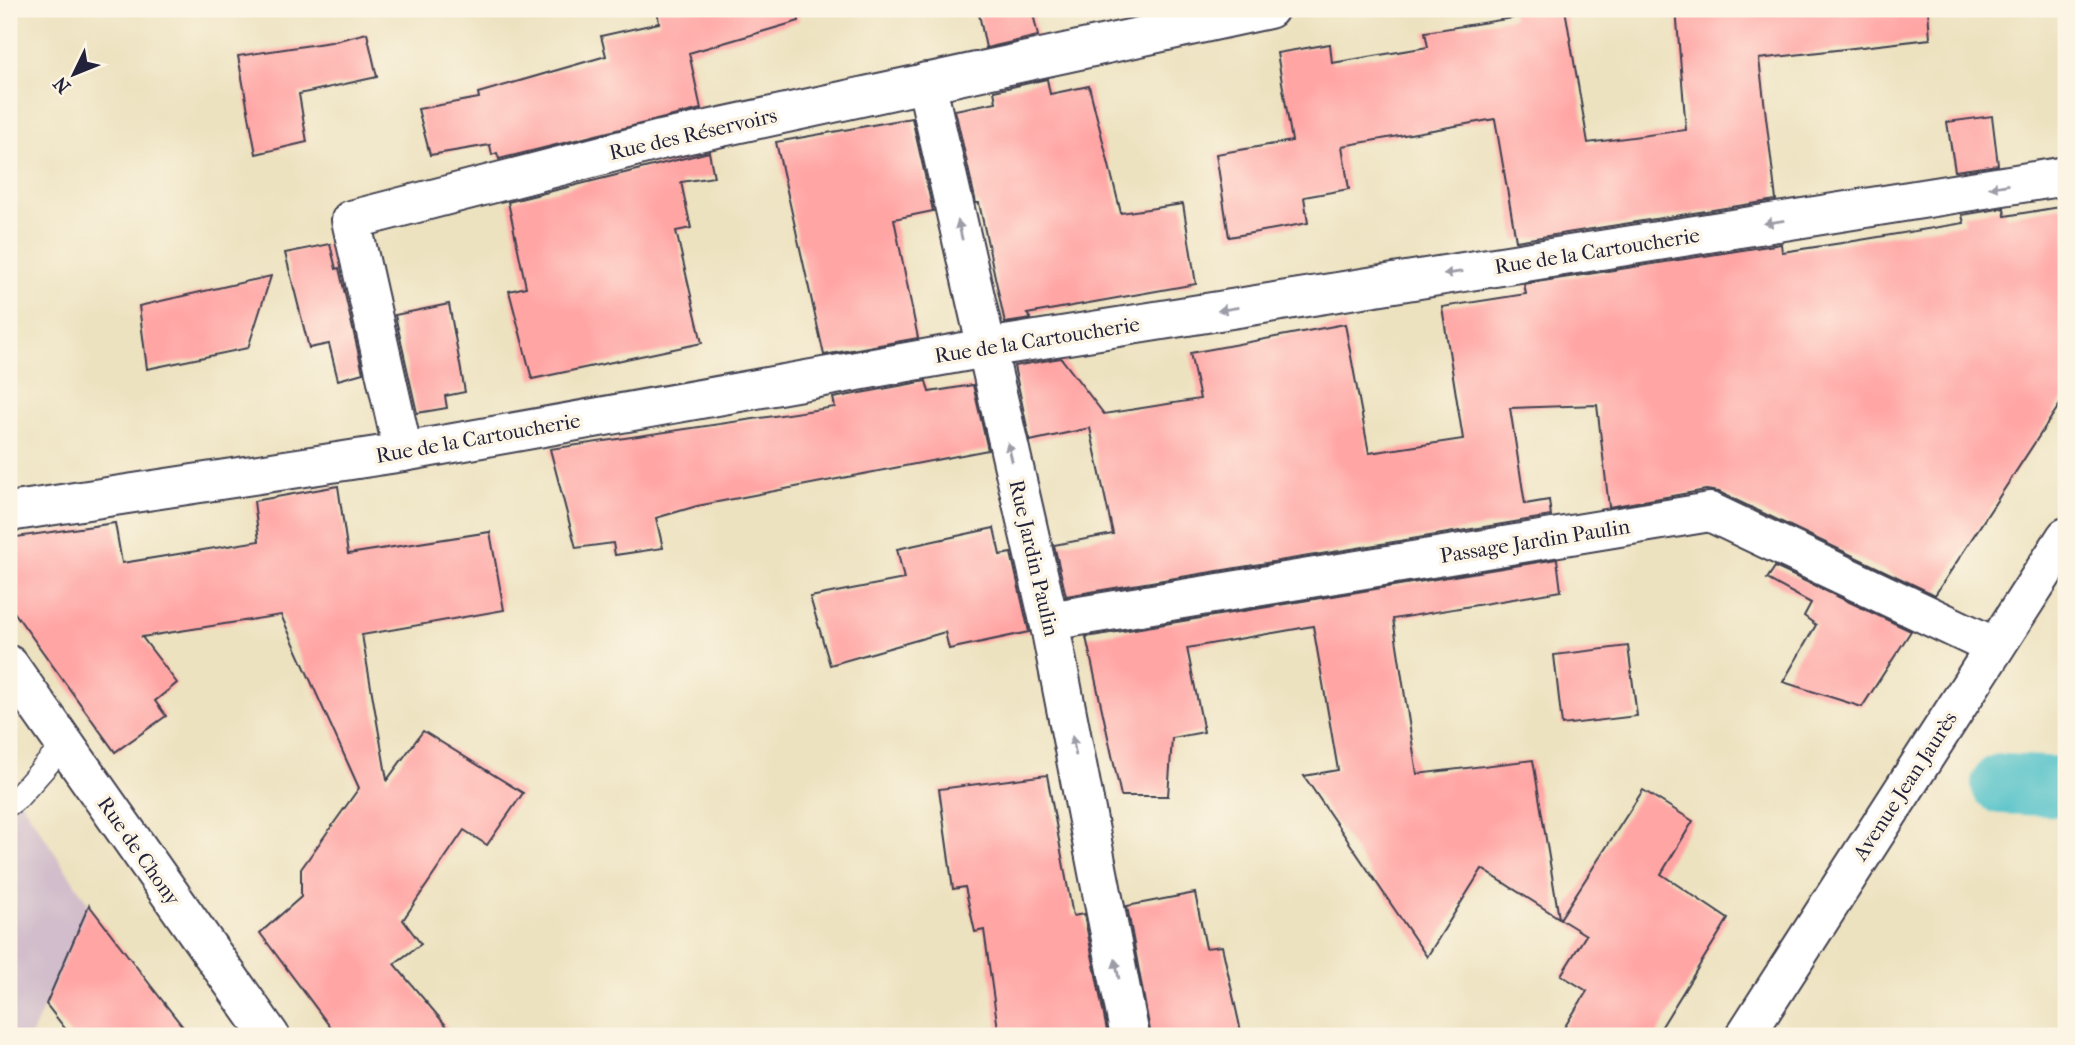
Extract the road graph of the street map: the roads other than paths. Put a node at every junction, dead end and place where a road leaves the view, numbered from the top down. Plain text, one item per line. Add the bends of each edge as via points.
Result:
1 (1269, 9) edge
2 (926, 82) junction
3 (2066, 176) edge
4 (986, 348) junction
5 (403, 452) junction
6 (9, 512) edge
7 (2066, 537) edge
8 (1049, 621) junction
9 (1995, 647) junction
10 (9, 665) edge
11 (65, 744) junction
12 (9, 804) edge
13 (270, 1036) edge
14 (1130, 1036) edge
15 (1745, 1036) edge

1 - 2 street, Rue des Réservoirs
4 -> 2 street, Rue Jardin Paulin
2 - 5 street, Rue des Réservoirs via 661,140 351,220
3 -> 4 street, Rue de la Cartoucherie
4 - 5 street, Rue de la Cartoucherie
8 -> 4 street, Rue Jardin Paulin
5 - 6 street, Rue de la Cartoucherie
7 - 9 street, Avenue Jean Jaurès
8 - 9 street, Passage Jardin Paulin via 1710,512
14 -> 8 street, Rue Jardin Paulin
9 - 15 street, Avenue Jean Jaurès
10 - 11 street, Rue de Chony
11 - 12 lane
11 - 13 street, Rue de Chony

